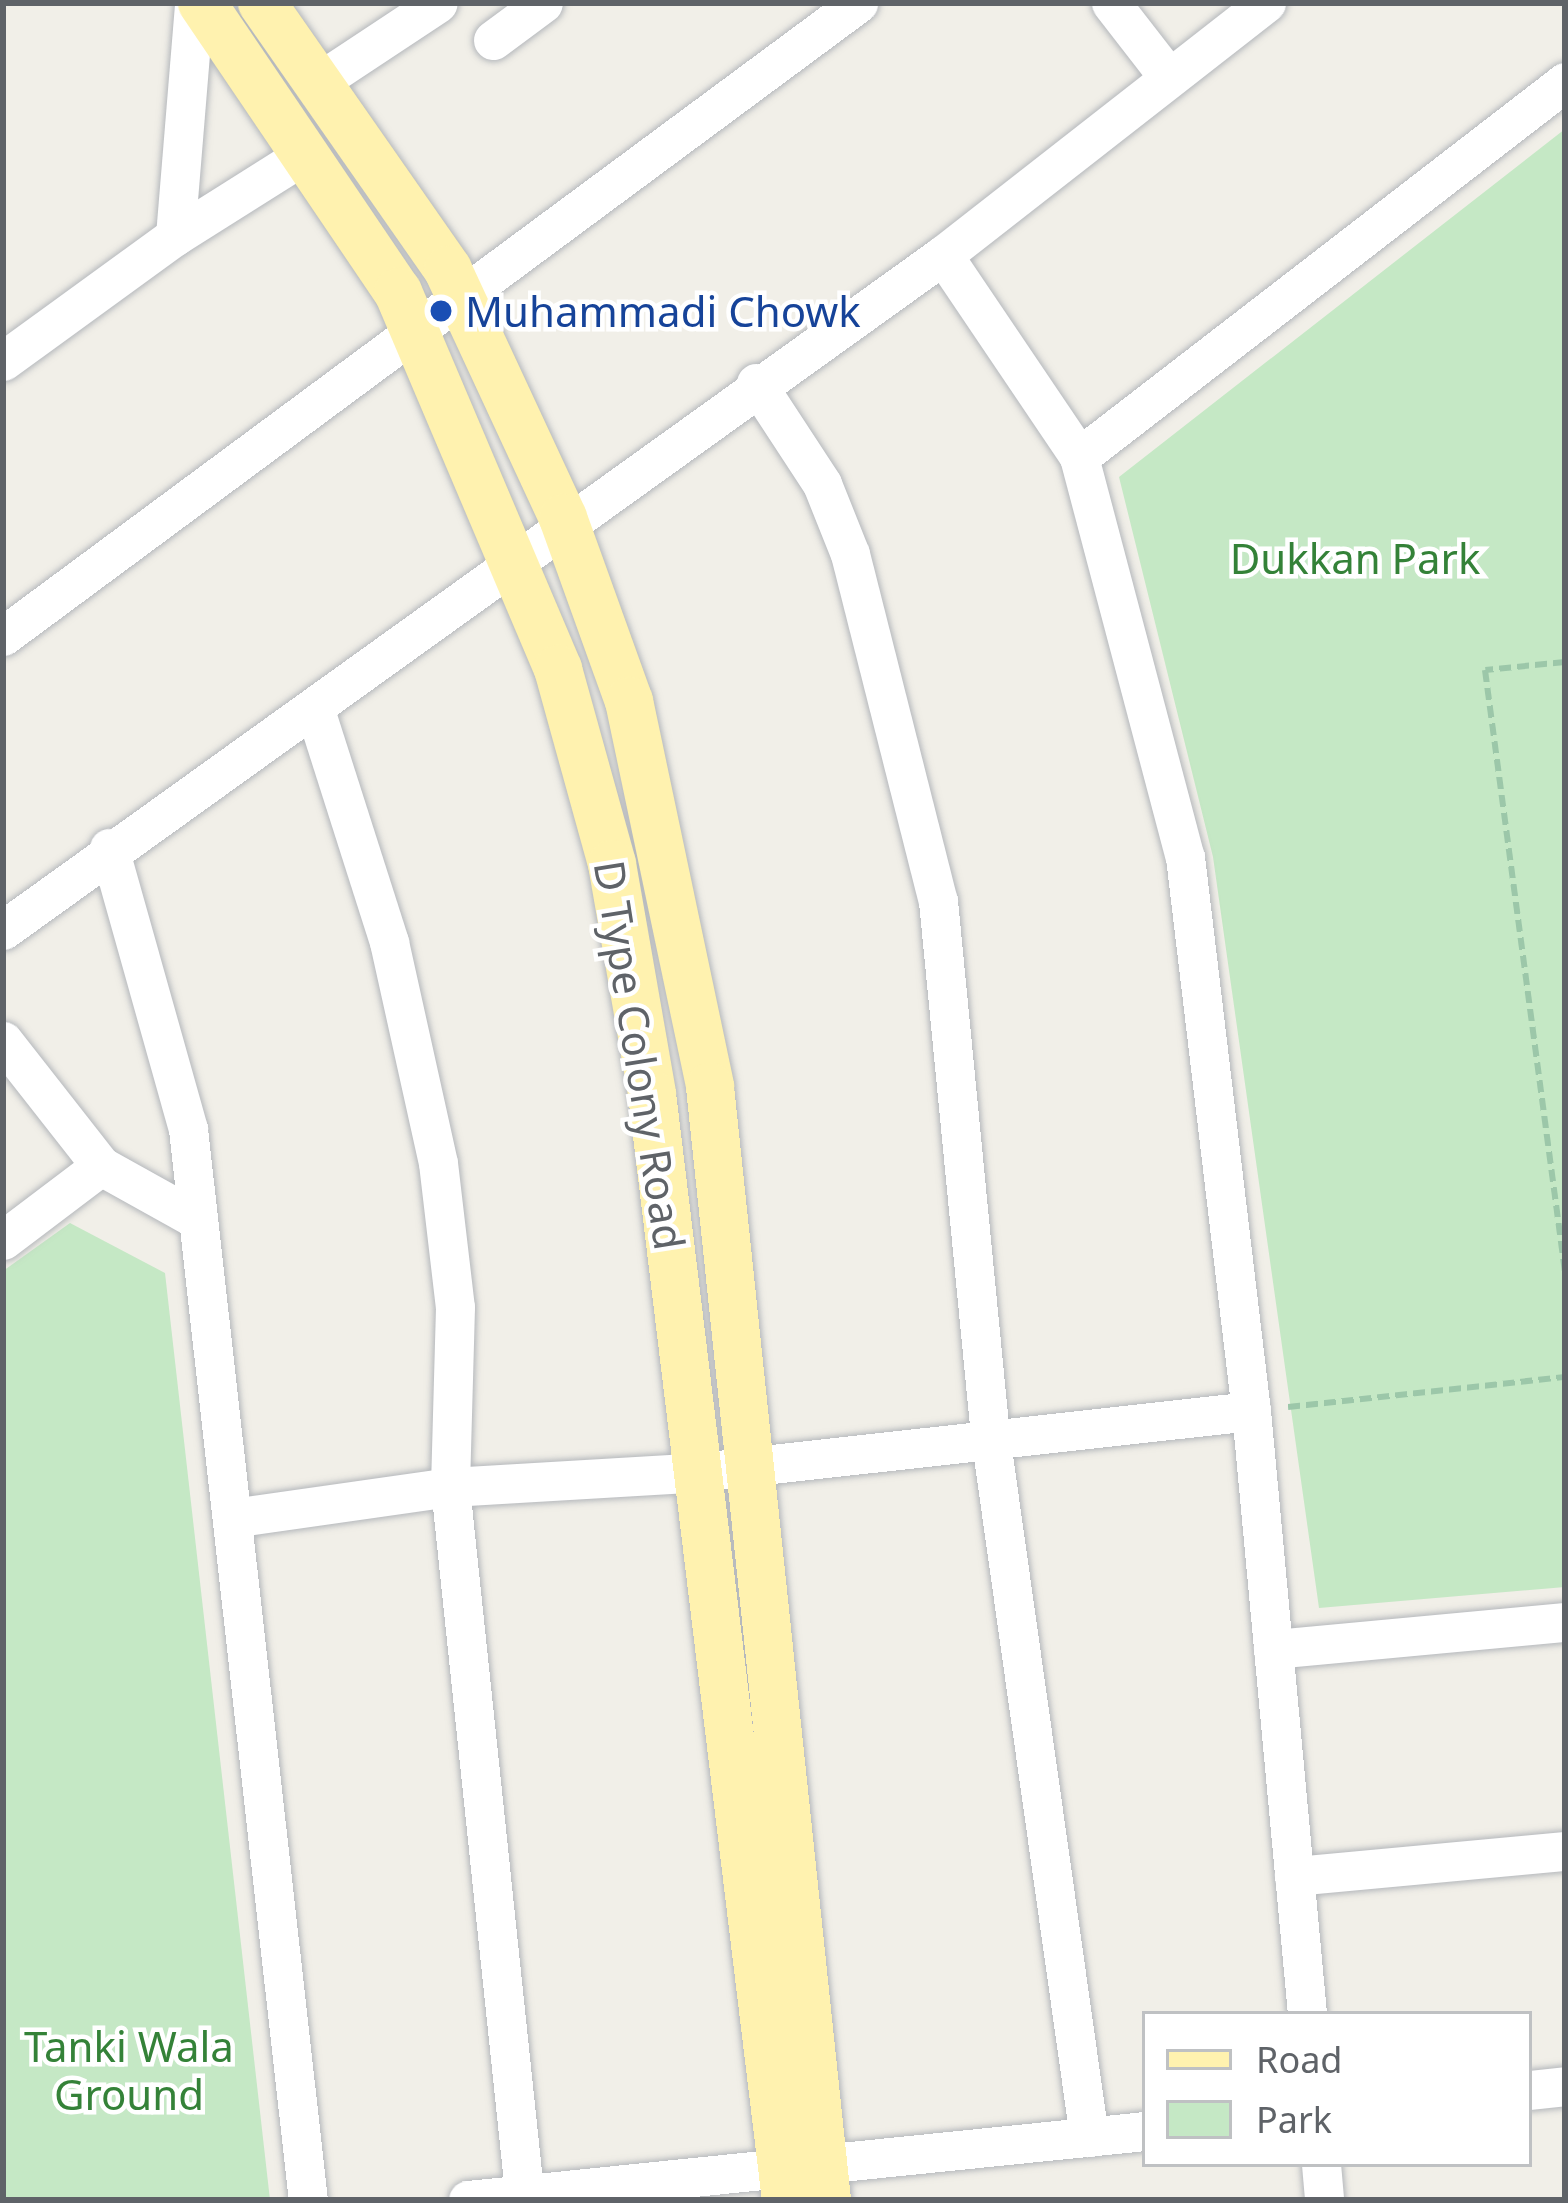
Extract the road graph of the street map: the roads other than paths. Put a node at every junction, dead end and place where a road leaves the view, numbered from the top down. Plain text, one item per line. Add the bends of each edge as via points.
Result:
1 (198, 3) edge
2 (262, 3) edge
3 (438, 3) edge
4 (543, 3) edge
5 (858, 3) edge
6 (1111, 3) edge
7 (1266, 3) edge
8 (494, 40) dead end
9 (1166, 74) junction
10 (320, 82) junction
11 (1565, 82) edge
12 (304, 154) junction
13 (175, 236) junction
14 (943, 255) junction
15 (460, 296) junction
16 (416, 329) junction
17 (3, 361) edge
18 (756, 383) junction
19 (1079, 457) junction
20 (564, 524) junction
21 (510, 567) junction
22 (3, 636) edge
23 (315, 710) junction
24 (110, 848) junction
25 (3, 930) edge
26 (3, 1041) edge
27 (101, 1166) junction
28 (198, 1220) junction
29 (3, 1240) edge
30 (1251, 1411) junction
31 (989, 1435) junction
32 (748, 1468) junction
33 (700, 1472) junction
34 (450, 1487) junction
35 (232, 1518) junction
36 (1565, 1622) edge
37 (1273, 1649) junction
38 (1565, 1851) edge
39 (1294, 1876) junction
40 (1307, 2011) edge
41 (1565, 2086) edge
42 (1532, 2090) edge
43 (1142, 2131) edge
44 (1089, 2137) junction
45 (1321, 2167) edge
46 (805, 2184) edge
47 (524, 2197) edge
48 (308, 2200) edge
49 (468, 2200) edge
50 (1324, 2200) edge

1 - 12 main road, D Type Colony Road
1 - 13 street
2 - 10 main road, D Type Colony Road
3 - 10 street
4 - 8 street
5 - 15 street
6 - 9 street
7 - 9 street
9 - 14 street
10 - 15 main road, D Type Colony Road
11 - 19 street
12 - 13 street
12 - 16 main road, D Type Colony Road
13 - 17 street
14 - 18 street
14 - 19 street
15 - 16 street
15 - 20 main road, D Type Colony Road
16 - 21 main road, D Type Colony Road
16 - 22 street
18 - 20 street
18 - 31 street via 822,484 850,554 938,902
19 - 30 street via 1185,856
20 - 21 street
20 - 32 main road, D Type Colony Road via 629,701 710,1087
21 - 23 street
21 - 33 main road, D Type Colony Road via 558,669 612,864 652,1094
23 - 24 street
23 - 34 street via 389,942 438,1163 454,1306
24 - 25 street
24 - 28 street via 188,1129
26 - 27 street
27 - 28 street
27 - 29 street
28 - 35 street
30 - 31 street
30 - 37 street
31 - 32 street
31 - 44 street
32 - 33 street
32 - 46 main road, D Type Colony Road
33 - 34 street
33 - 46 main road, D Type Colony Road
34 - 35 street
34 - 47 street
35 - 48 street
36 - 37 street
37 - 39 street
38 - 39 street
39 - 40 street
41 - 42 street
43 - 44 street
44 - 46 street
45 - 50 street
46 - 47 street
47 - 49 street

